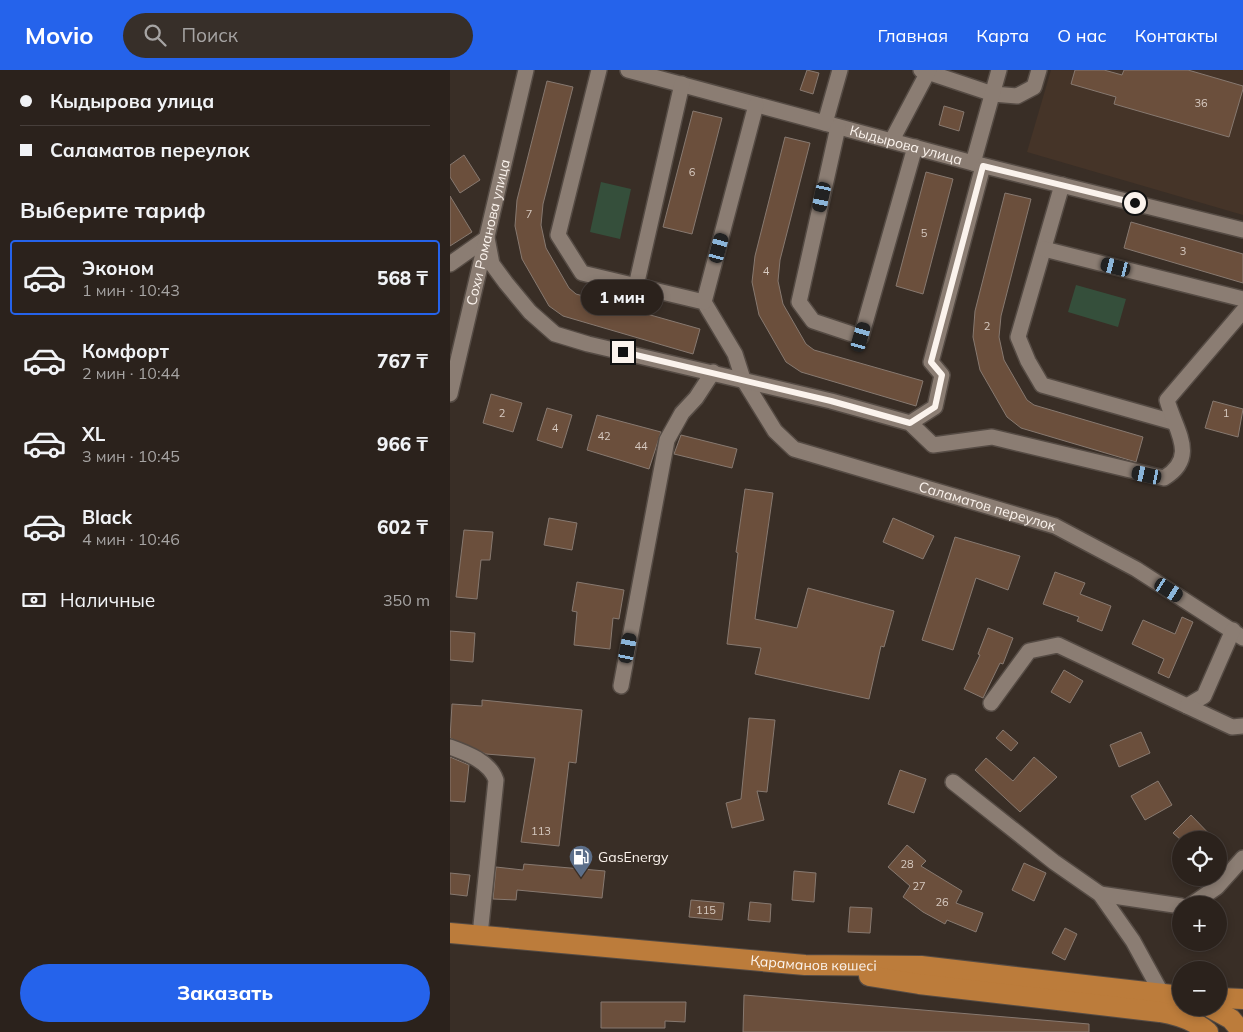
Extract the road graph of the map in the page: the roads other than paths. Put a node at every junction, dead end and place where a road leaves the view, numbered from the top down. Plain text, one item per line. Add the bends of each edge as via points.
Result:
1 (526, 70) edge
2 (598, 70) edge
3 (628, 70) edge
4 (840, 70) edge
5 (999, 70) edge
6 (1039, 70) edge
7 (926, 71) edge
8 (682, 84) junction
9 (993, 94) junction
10 (756, 105) junction
11 (831, 125) junction
12 (892, 140) junction
13 (915, 147) junction
14 (978, 165) junction
15 (1062, 185) junction
16 (1243, 230) edge
17 (487, 238) junction
18 (1044, 249) junction
19 (450, 264) edge
20 (636, 286) junction
21 (1243, 299) edge
22 (704, 302) junction
23 (1243, 311) edge
24 (713, 372) junction
25 (744, 380) junction
26 (450, 394) edge
27 (1173, 422) junction
28 (910, 423) junction
29 (1238, 634) edge
30 (621, 686) dead end
31 (991, 703) dead end
32 (1187, 706) junction
33 (1243, 726) edge
34 (450, 747) edge
35 (953, 782) dead end
36 (1243, 858) edge
37 (1100, 894) junction
38 (1204, 896) edge
39 (1172, 905) edge
40 (450, 933) edge
41 (480, 935) junction
42 (805, 965) junction
43 (1172, 991) edge
44 (1172, 995) edge
45 (1227, 998) edge
46 (1243, 999) edge
47 (1226, 1016) edge
48 (1208, 1032) edge
49 (1242, 1032) edge

1 - 17 street, Сохи Романова улица
2 - 20 street via 558,235 582,273
3 - 8 street, Кыдырова улица
4 - 11 street
5 - 9 street
6 - 9 street via 1034,86 1017,96
7 - 9 street
7 - 12 street
8 - 10 street, Кыдырова улица
8 - 20 street
9 - 14 street
10 - 11 street, Кыдырова улица
10 - 22 street
11 - 12 street, Кыдырова улица
11 - 13 street via 799,302 813,321 861,337
12 - 13 street, Кыдырова улица
13 - 14 street, Кыдырова улица
14 - 15 street, Кыдырова улица
14 - 28 street via 931,362 942,375 935,407
15 - 16 street, Кыдырова улица
15 - 18 street
17 - 19 street
17 - 24 street via 492,264 530,312 555,334
17 - 26 street, Сохи Романова улица
18 - 21 street
18 - 27 street via 1018,337 1042,385
20 - 22 street
22 - 25 street, Саламатов переулок via 735,354
23 - 27 street via 1167,400
24 - 25 street
24 - 30 street via 682,413 667,440
25 - 28 street
25 - 29 street, Саламатов переулок via 775,431 794,449 1055,526 1136,570
27 - 28 street via 1182,438 1184,458 1175,472 1164,478 992,438 932,445
29 - 32 street via 1204,696
31 - 32 street via 1029,651 1058,644
32 - 33 street via 1232,728
34 - 41 street via 487,766 496,780
35 - 37 street
36 - 38 street via 1217,887
37 - 39 street
37 - 43 street
40 - 41 main road, Қараманов көшесі
41 - 42 main road, Қараманов көшесі
42 - 44 main road, Қараманов көшесі via 921,966
42 - 48 main road via 919,984 1180,1016
45 - 46 main road
47 - 49 main road

